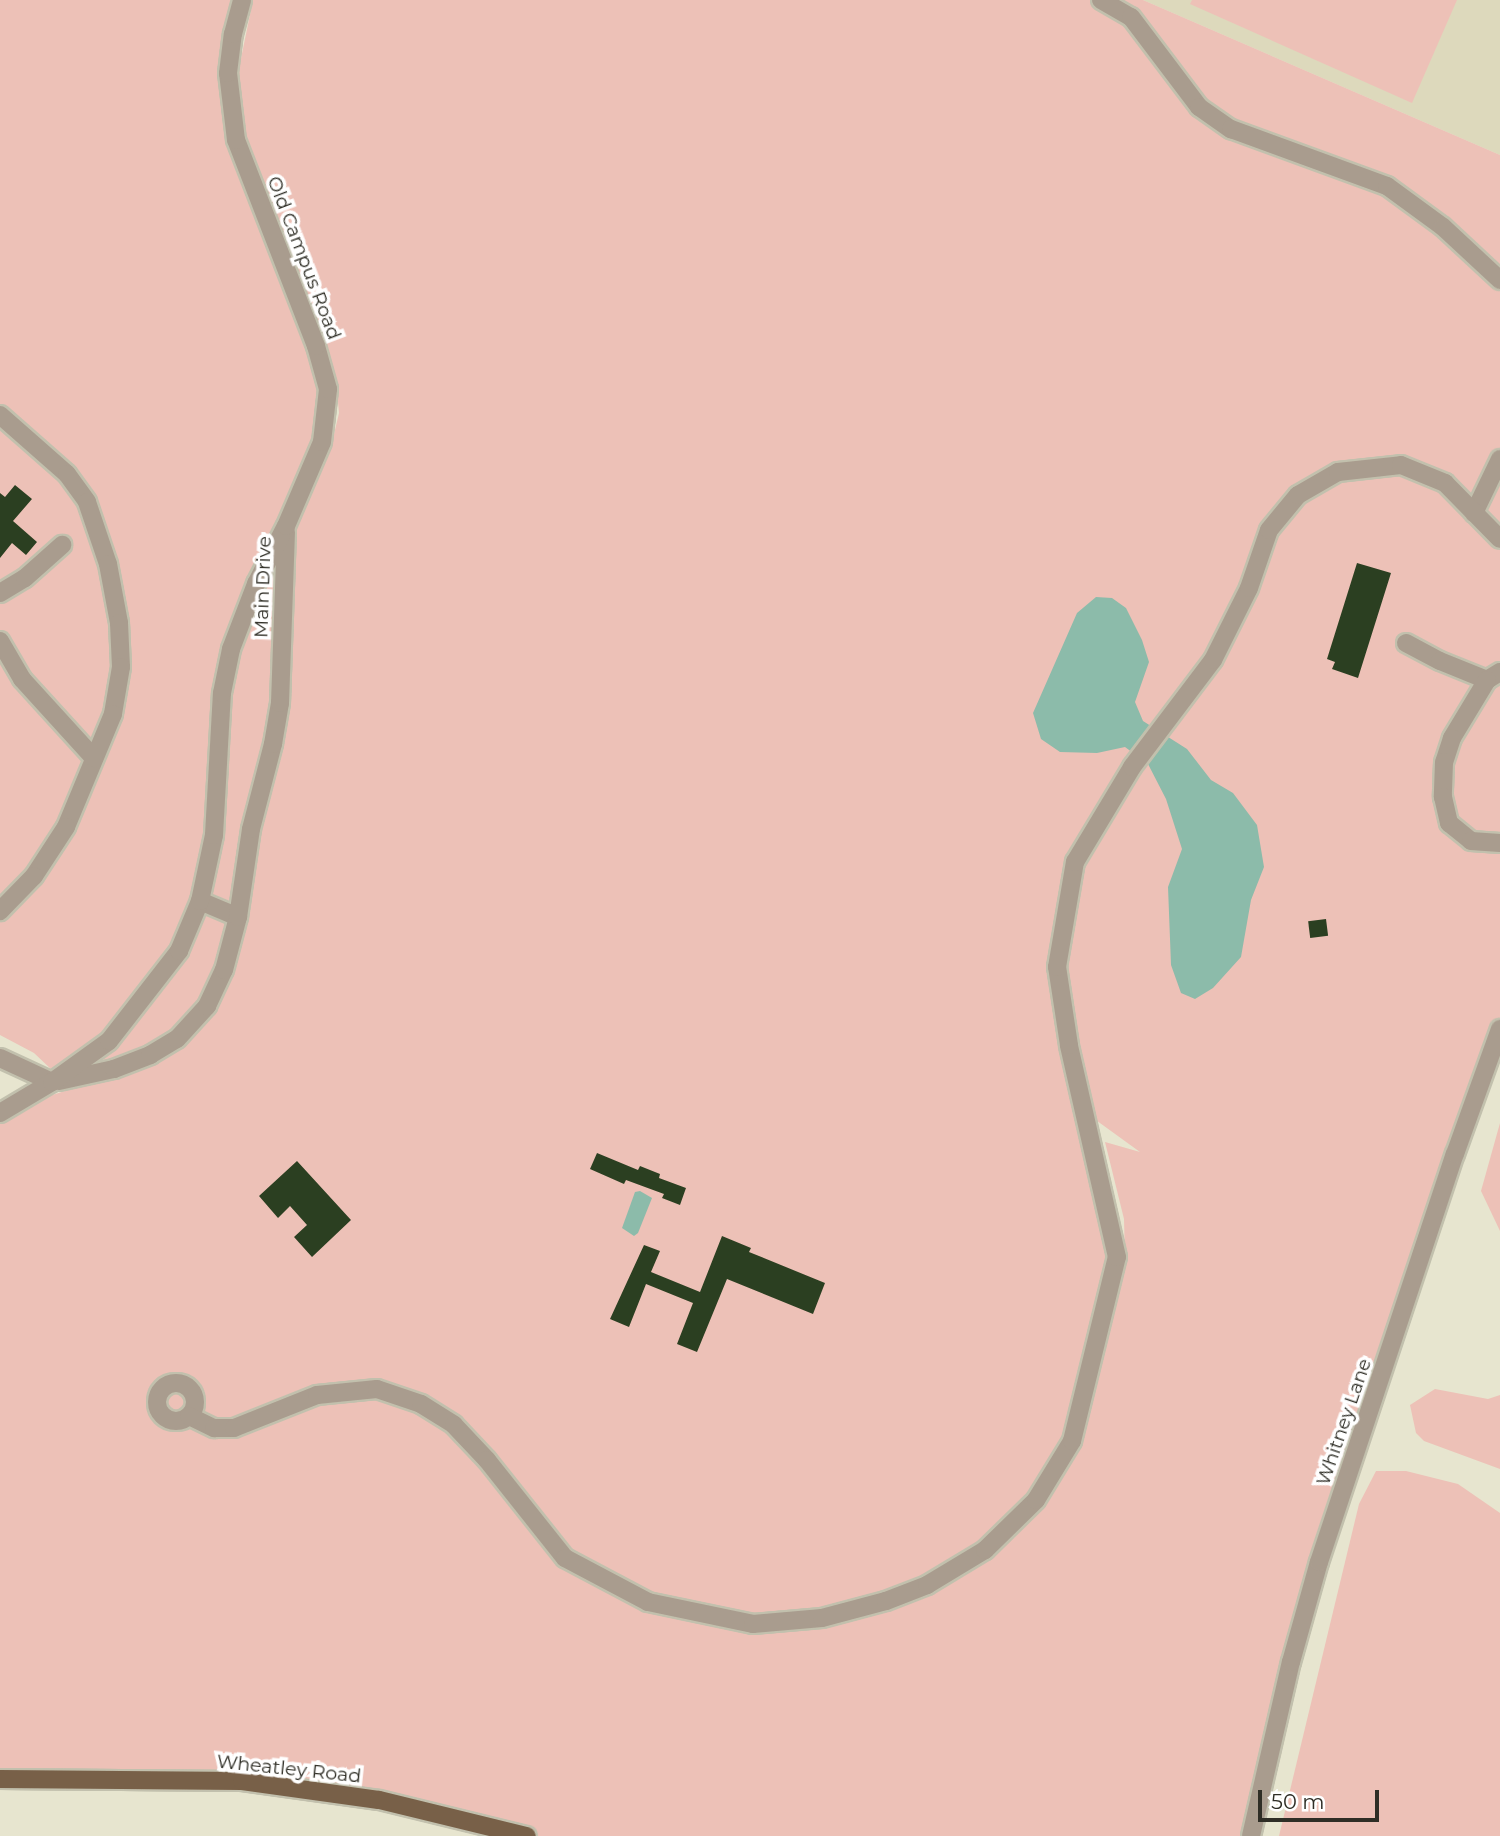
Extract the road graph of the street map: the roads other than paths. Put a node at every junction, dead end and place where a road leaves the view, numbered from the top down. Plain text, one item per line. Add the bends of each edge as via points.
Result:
1 (242, 0) edge
2 (1101, 0) edge
3 (1500, 279) edge
4 (1, 417) edge
5 (1500, 459) edge
6 (1474, 513) junction
7 (286, 526) junction
8 (1500, 540) edge
9 (62, 545) dead end
10 (0, 593) edge
11 (0, 641) edge
12 (1406, 643) dead end
13 (1493, 676) edge
14 (94, 758) junction
15 (1500, 843) edge
16 (200, 901) junction
17 (0, 911) edge
18 (238, 916) junction
19 (1500, 1029) edge
20 (0, 1058) edge
21 (52, 1082) junction
22 (0, 1114) edge
23 (189, 1416) dead end
24 (0, 1779) edge
25 (527, 1836) edge
26 (1251, 1836) edge

1 - 7 street, Old Campus Road via 228,73 236,140 316,346 328,389 322,442
2 - 3 street via 1131,17 1199,107 1231,129 1387,186 1443,227
4 - 14 street via 75,482 87,502 108,564 119,623 121,667 113,714
5 - 6 street
6 - 8 street
6 - 23 street via 1445,482 1401,465 1338,472 1298,495 1269,530 1249,588 1213,660 1132,767 1075,862 1057,967 1069,1045 1117,1257 1072,1441 1036,1500 985,1550 927,1585 886,1601 822,1618 753,1624 648,1602 565,1558 487,1460 454,1425 421,1404 377,1389 317,1395 234,1428 214,1428
7 - 16 street, Main Drive via 230,649 222,693 215,835
7 - 18 street, Main Drive via 280,703 251,829
9 - 10 street
11 - 14 street via 22,679
12 - 13 street via 1440,661
13 - 15 street via 1452,738 1444,762 1443,797 1449,823 1471,841
14 - 17 street via 66,827 34,876
16 - 18 street
16 - 21 street, Main Drive via 179,951 108,1041
18 - 21 street, Main Drive via 224,970 207,1006 177,1039 114,1069
19 - 26 street, Whitney Lane via 1319,1562
20 - 21 street
21 - 22 street, Main Drive
24 - 25 main road, Wheatley Road via 242,1781 380,1800

